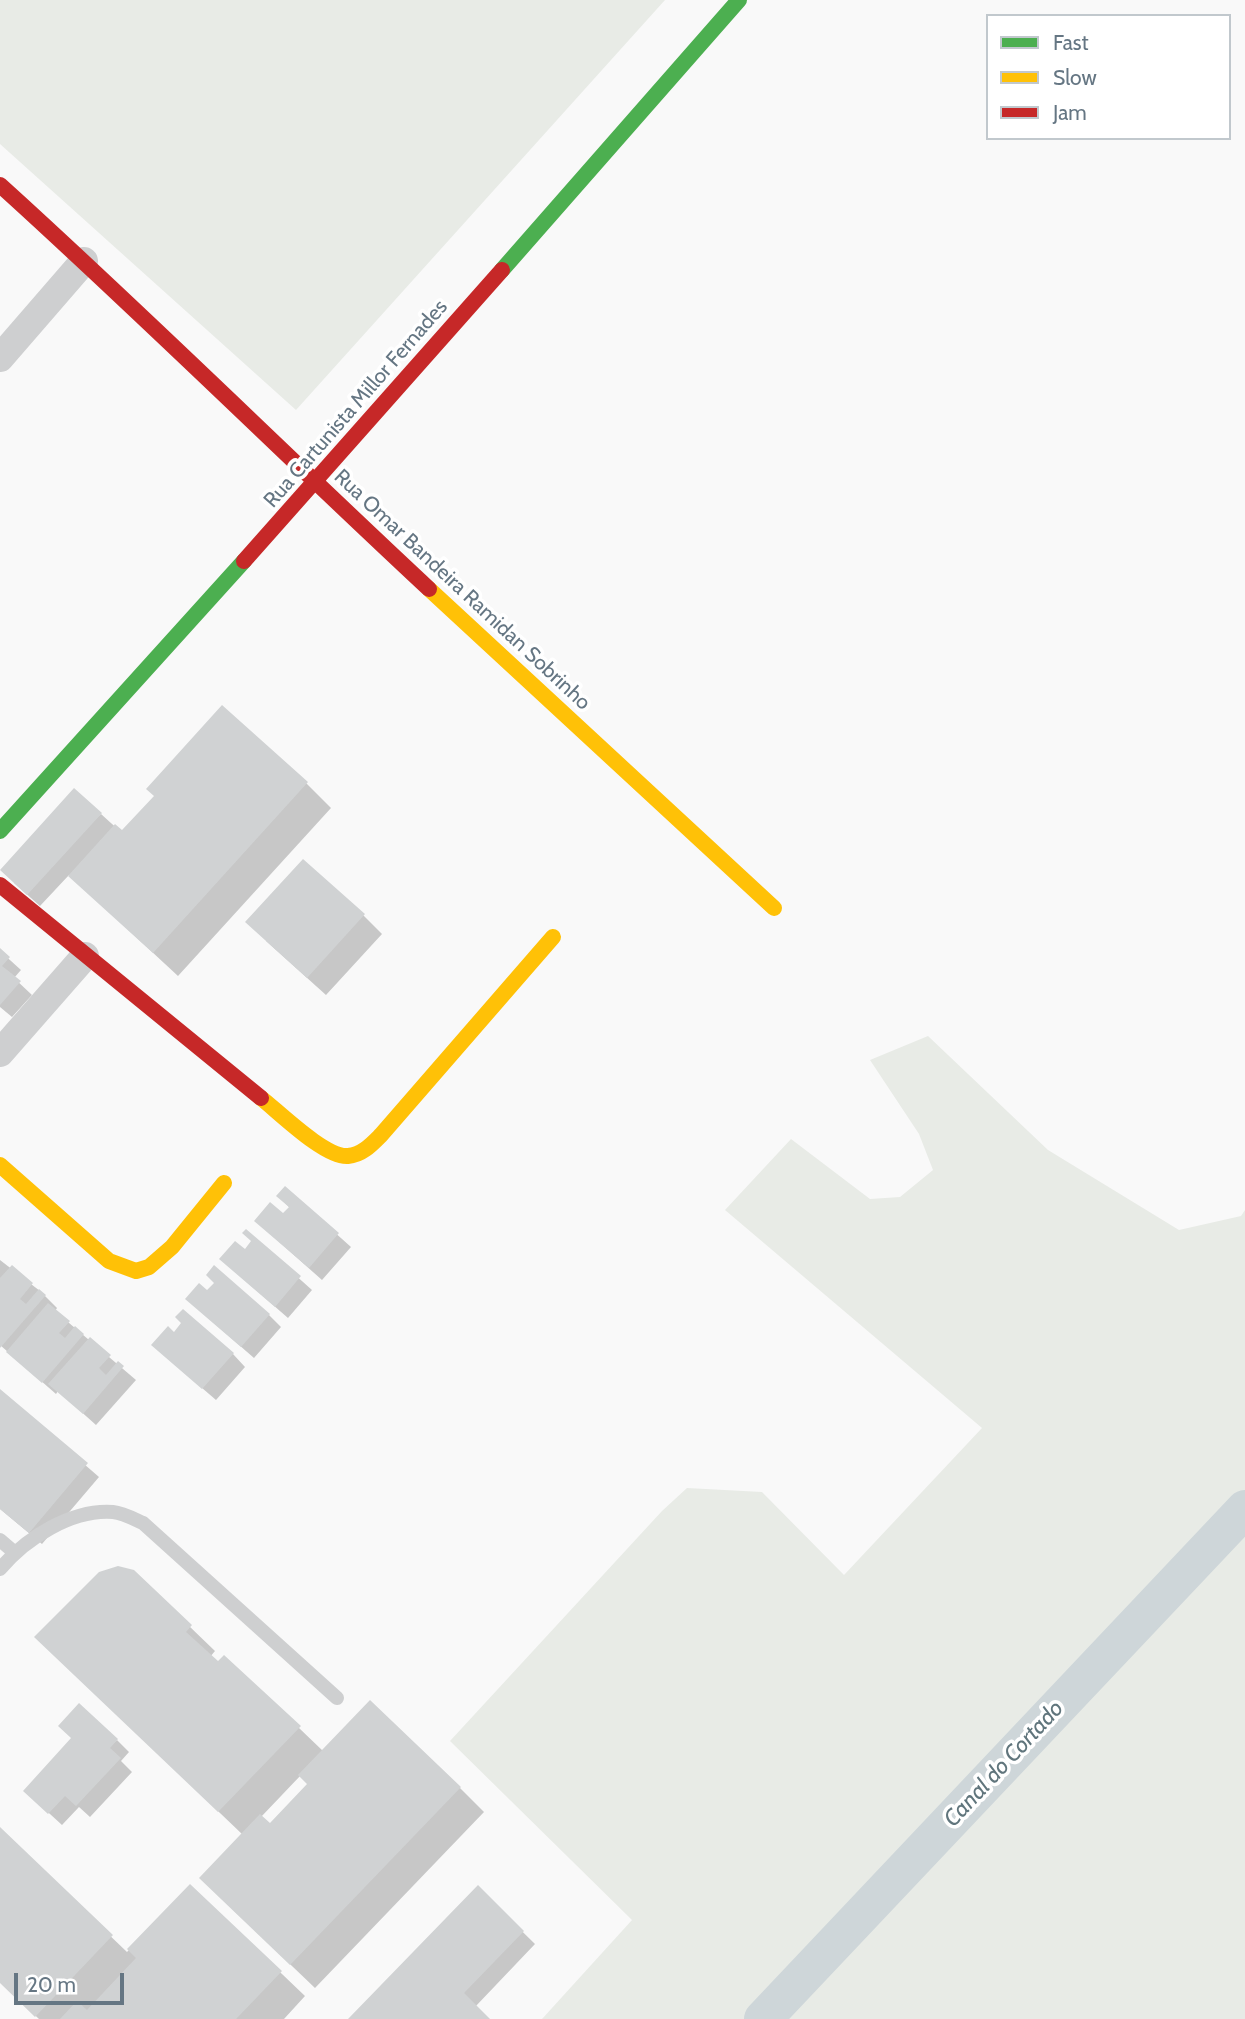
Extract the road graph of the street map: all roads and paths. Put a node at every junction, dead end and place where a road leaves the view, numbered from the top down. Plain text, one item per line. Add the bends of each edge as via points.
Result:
1 (740, 0) edge
2 (0, 185) edge
3 (84, 261) junction
4 (0, 358) edge
5 (315, 483) junction
6 (0, 831) edge
7 (0, 885) edge
8 (775, 908) dead end
9 (553, 937) dead end
10 (85, 956) junction
11 (0, 1053) edge
12 (0, 1165) edge
13 (225, 1183) dead end
14 (0, 1539) edge
15 (14, 1552) junction
16 (0, 1569) edge
17 (337, 1698) dead end

1 - 5 street, Rua Cartunista Millor Fernades
2 - 3 street, Rua Omar Bandeira Ramidan Sobrinho
3 - 4 street
3 - 5 street, Rua Omar Bandeira Ramidan Sobrinho
5 - 6 street, Rua Cartunista Millor Fernades
5 - 8 street, Rua Omar Bandeira Ramidan Sobrinho
7 - 10 street
9 - 10 street via 382,1135 363,1152 348,1157 331,1154
10 - 11 street
12 - 13 street via 125,1270 142,1271 158,1262
14 - 15 lane
15 - 16 lane
15 - 17 lane via 59,1524 93,1511 117,1512 143,1523

